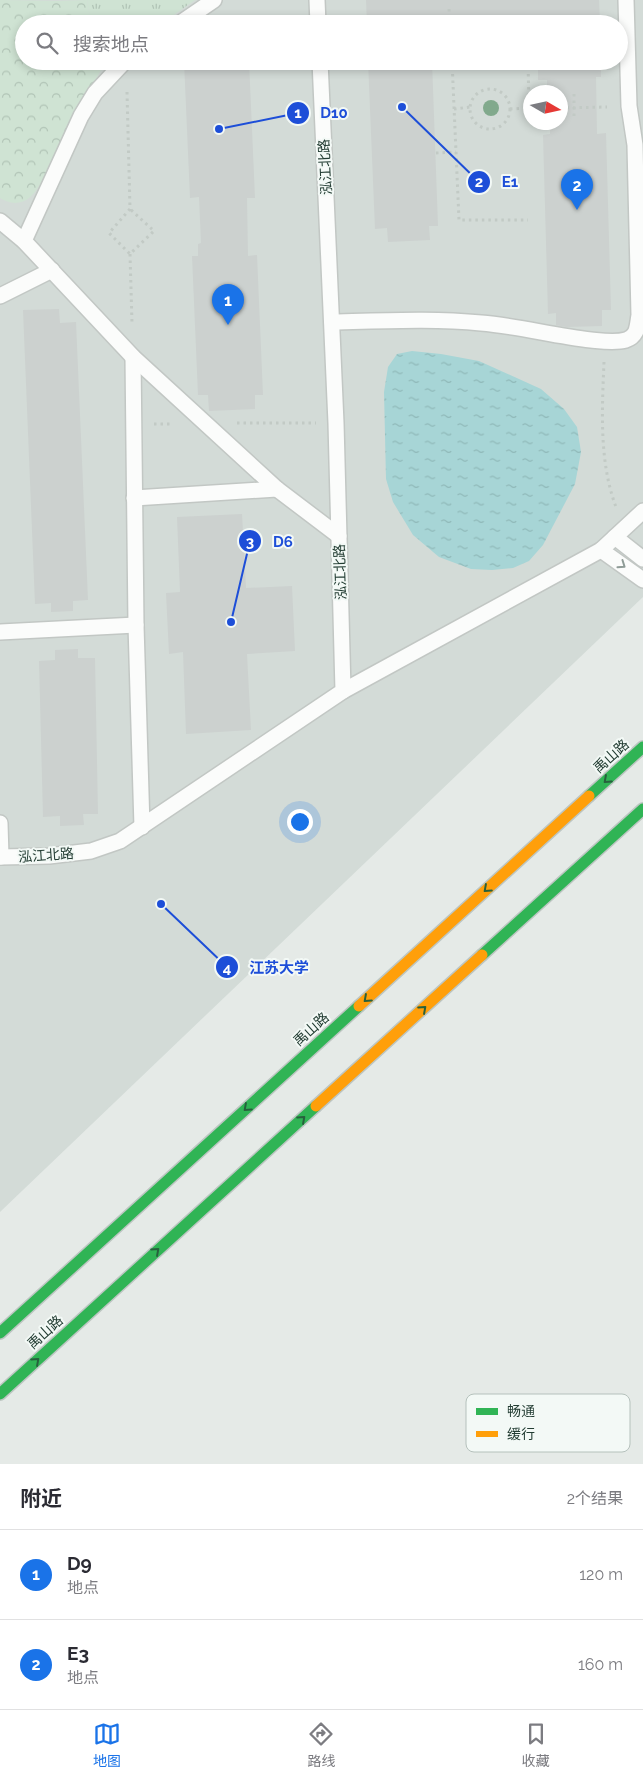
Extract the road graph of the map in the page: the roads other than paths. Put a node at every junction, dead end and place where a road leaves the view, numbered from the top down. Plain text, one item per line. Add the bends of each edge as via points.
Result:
1 (214, 0) edge
2 (316, 0) edge
3 (626, 0) edge
4 (192, 15) edge
5 (317, 15) edge
6 (628, 15) edge
7 (628, 17) edge
8 (117, 70) edge
9 (320, 70) edge
10 (636, 86) edge
11 (0, 221) edge
12 (24, 241) junction
13 (52, 270) junction
14 (0, 296) edge
15 (332, 322) junction
16 (638, 338) edge
17 (133, 357) junction
18 (277, 489) junction
19 (134, 498) junction
20 (643, 511) edge
21 (339, 536) junction
22 (615, 537) junction
23 (601, 550) junction
24 (643, 558) edge
25 (643, 580) edge
26 (136, 625) junction
27 (0, 632) edge
28 (343, 691) junction
29 (643, 747) edge
30 (643, 809) edge
31 (0, 823) edge
32 (142, 827) junction
33 (0, 857) edge
34 (0, 1333) edge
35 (0, 1394) edge

1 - 4 lane
2 - 5 lane
3 - 6 lane
7 - 10 lane
8 - 12 lane via 95,93 82,116
9 - 15 lane, 泓江北路
10 - 16 lane via 629,106 635,145
11 - 12 lane
12 - 13 lane
13 - 14 lane
13 - 17 lane
15 - 16 lane via 439,320 484,323 605,341
15 - 21 lane, 泓江北路
17 - 18 lane
17 - 19 lane
18 - 19 lane
18 - 21 lane
19 - 26 lane
20 - 22 lane
21 - 28 lane, 泓江北路
22 - 23 lane
22 - 24 lane
23 -> 25 lane
23 - 28 lane
26 - 27 lane
26 - 32 lane
28 - 32 lane, 泓江北路
29 -> 34 main road, 禹山路
35 -> 30 main road, 禹山路
31 - 33 lane
32 - 33 lane, 泓江北路 via 120,841 91,851

